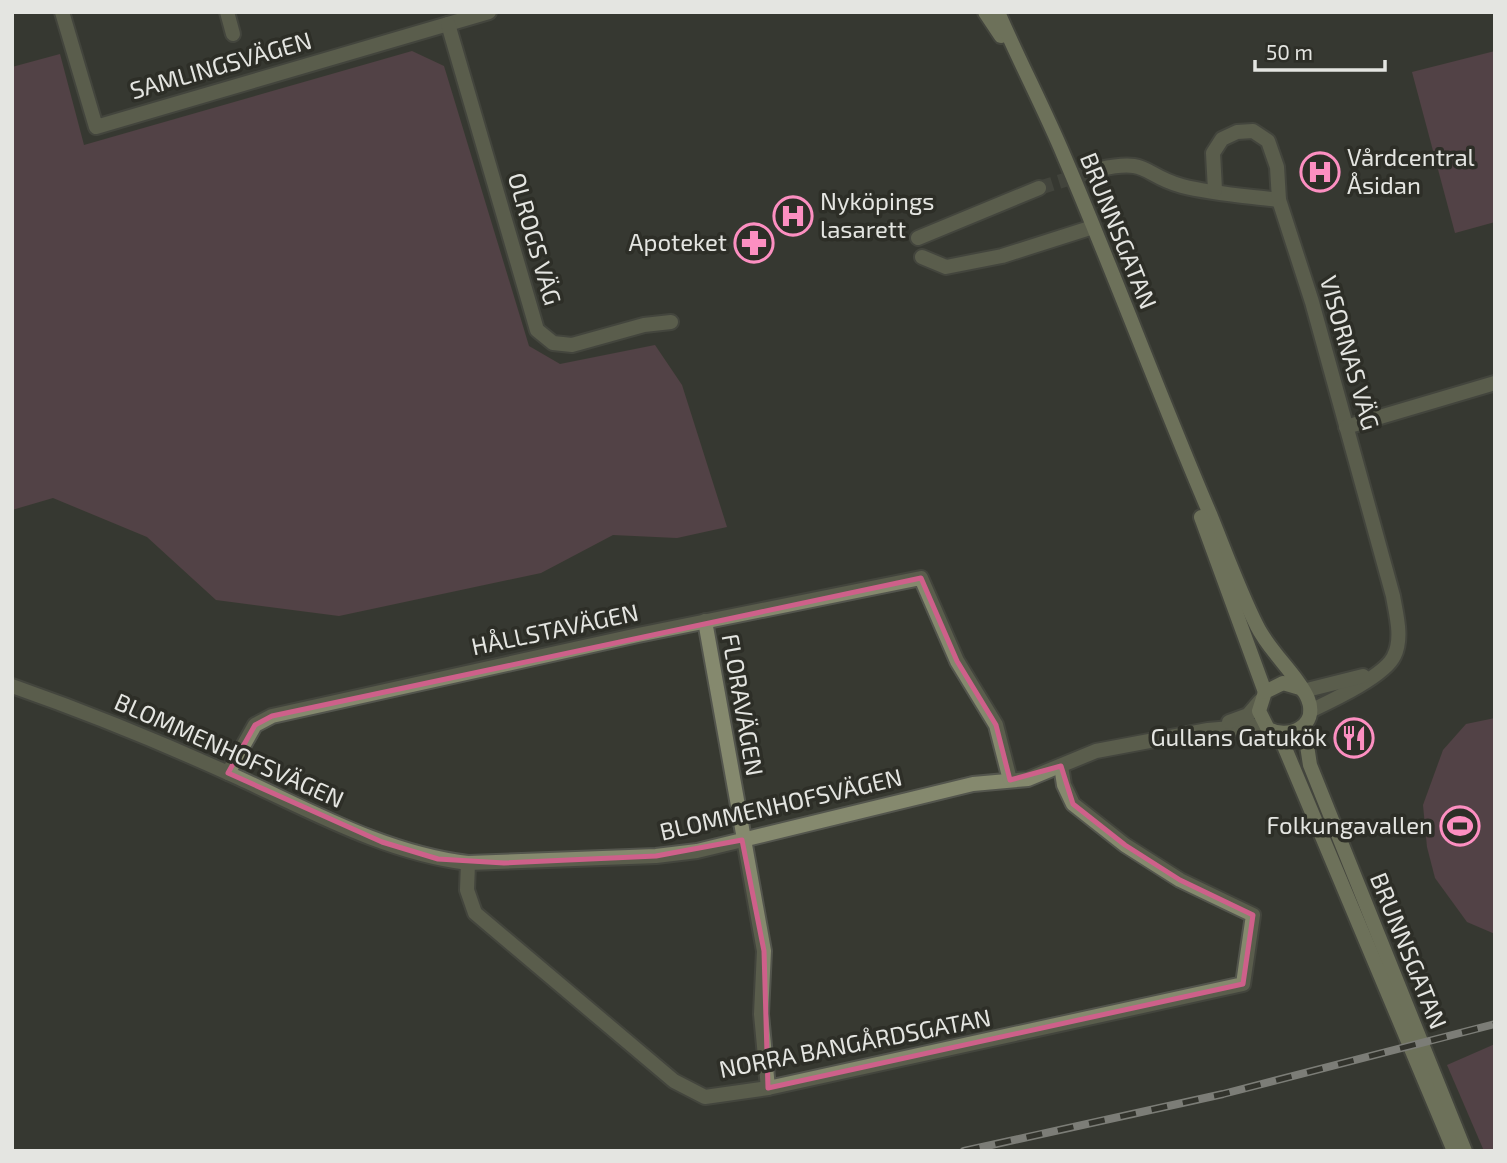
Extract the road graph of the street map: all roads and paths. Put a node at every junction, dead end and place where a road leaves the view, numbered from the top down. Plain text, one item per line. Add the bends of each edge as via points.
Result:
1 (62, 12) edge
2 (227, 12) edge
3 (489, 12) edge
4 (985, 12) edge
5 (998, 12) edge
6 (448, 24) junction
7 (233, 34) dead end
8 (1020, 63) junction
9 (1100, 169) tunnel mouth
10 (1040, 188) tunnel mouth
11 (1215, 190) junction
12 (1279, 200) junction
13 (1093, 227) junction
14 (918, 238) dead end
15 (922, 257) dead end
16 (671, 323) dead end
17 (1495, 383) edge
18 (1168, 419) junction
19 (1346, 427) junction
20 (705, 621) junction
21 (1378, 672) junction
22 (12, 686) edge
23 (1302, 689) junction
24 (1262, 697) junction
25 (1310, 711) junction
26 (1265, 725) junction
27 (1304, 726) junction
28 (1208, 730) junction
29 (1279, 734) junction
30 (1061, 766) junction
31 (228, 773) junction
32 (1010, 780) junction
33 (742, 840) junction
34 (468, 863) junction
35 (768, 1088) junction
36 (1454, 1151) edge
37 (1465, 1151) edge

1 - 6 street, SAMLINGSVÄGEN via 96,127
2 - 7 street
3 - 6 street, SAMLINGSVÄGEN
4 - 8 main road, BRUNNSGATAN
5 - 8 main road, BRUNNSGATAN
6 - 16 street, OLROGS VÄG via 537,330 553,343 572,345 644,325
8 - 13 main road, BRUNNSGATAN
9 - 11 street via 1143,166 1180,185
10 - 14 street
11 - 12 street
11 - 12 street, VISORNAS VÄG via 1213,153 1222,139 1253,131 1268,141 1277,167
12 - 19 street, VISORNAS VÄG
13 - 15 street via 1002,256 946,267
13 - 18 main road, BRUNNSGATAN
17 - 19 street
18 - 23 main road, BRUNNSGATAN via 1257,627
18 - 24 main road, BRUNNSGATAN
19 - 21 street, VISORNAS VÄG via 1399,632 1394,657
20 - 31 street, HÅLLSTAVÄGEN via 272,716 255,725
20 - 32 street, HÅLLSTAVÄGEN via 922,578 957,661 996,724
20 - 33 street, FLORAVÄGEN
21 - 23 street
21 - 25 street, VISORNAS VÄG
22 - 31 street, BLOMMENHOFSVÄGEN
23 - 24 main road via 1283,683
23 - 25 main road
24 - 26 main road via 1259,711
24 - 28 street, BLOMMENHOFSVÄGEN via 1248,715
25 - 27 main road
26 - 28 street, BLOMMENHOFSVÄGEN
26 - 29 main road
27 - 29 main road via 1297,732
27 - 37 main road, BRUNNSGATAN via 1310,765
28 - 30 street, BLOMMENHOFSVÄGEN via 1096,751
29 - 36 main road, BRUNNSGATAN
30 - 32 street, BLOMMENHOFSVÄGEN via 1042,775
30 - 35 street, NORRA BANGÅRDSGATAN via 1073,804 1125,845 1180,880 1252,915 1243,984
31 - 34 street, BLOMMENHOFSVÄGEN via 382,842
32 - 33 street, BLOMMENHOFSVÄGEN via 973,784
33 - 34 street, BLOMMENHOFSVÄGEN via 656,856
33 - 35 street, FLORAVÄGEN via 764,951 761,1014
34 - 35 street, NORRA BANGÅRDSGATAN via 467,890 475,913 674,1081 705,1097

